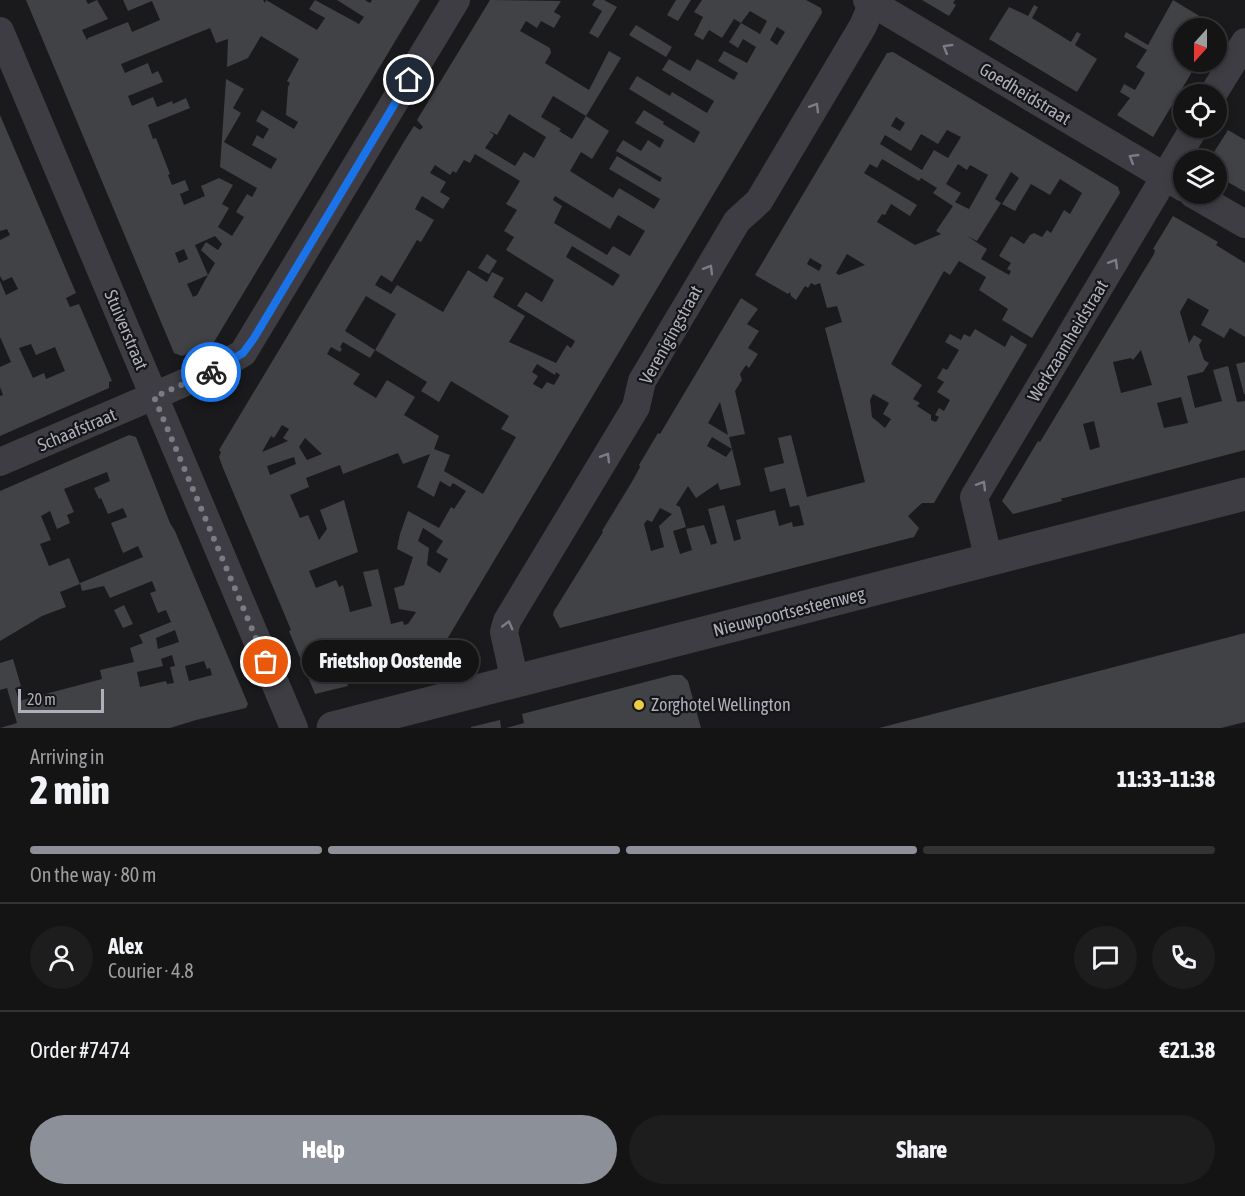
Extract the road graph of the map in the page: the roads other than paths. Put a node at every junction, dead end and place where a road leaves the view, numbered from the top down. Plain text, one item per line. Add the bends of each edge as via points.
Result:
1 (456, 0) edge
2 (871, 1) edge
3 (0, 31) edge
4 (1245, 42) edge
5 (1219, 84) edge
6 (1173, 181) edge
7 (1173, 184) edge
8 (1210, 204) edge
9 (1245, 224) edge
10 (154, 397) junction
11 (0, 462) edge
12 (1245, 494) edge
13 (989, 561) junction
14 (515, 682) junction
15 (294, 728) edge
16 (333, 728) edge

1 - 10 street, Schaafstraat via 243,353
6 -> 2 street, Goedheidstraat
14 -> 2 street, Verenigingstraat via 504,632 507,621 636,407 642,381 737,221 759,201 863,26
3 - 10 street, Stuiverstraat
4 - 5 street
13 -> 7 street, Werkzaamheidstraat via 975,497
8 - 9 street
10 - 11 street, Schaafstraat
10 - 15 street, Stuiverstraat
12 - 13 street, Nieuwpoortsesteenweg
13 - 14 street, Nieuwpoortsesteenweg
14 - 16 street, Nieuwpoortsesteenweg

